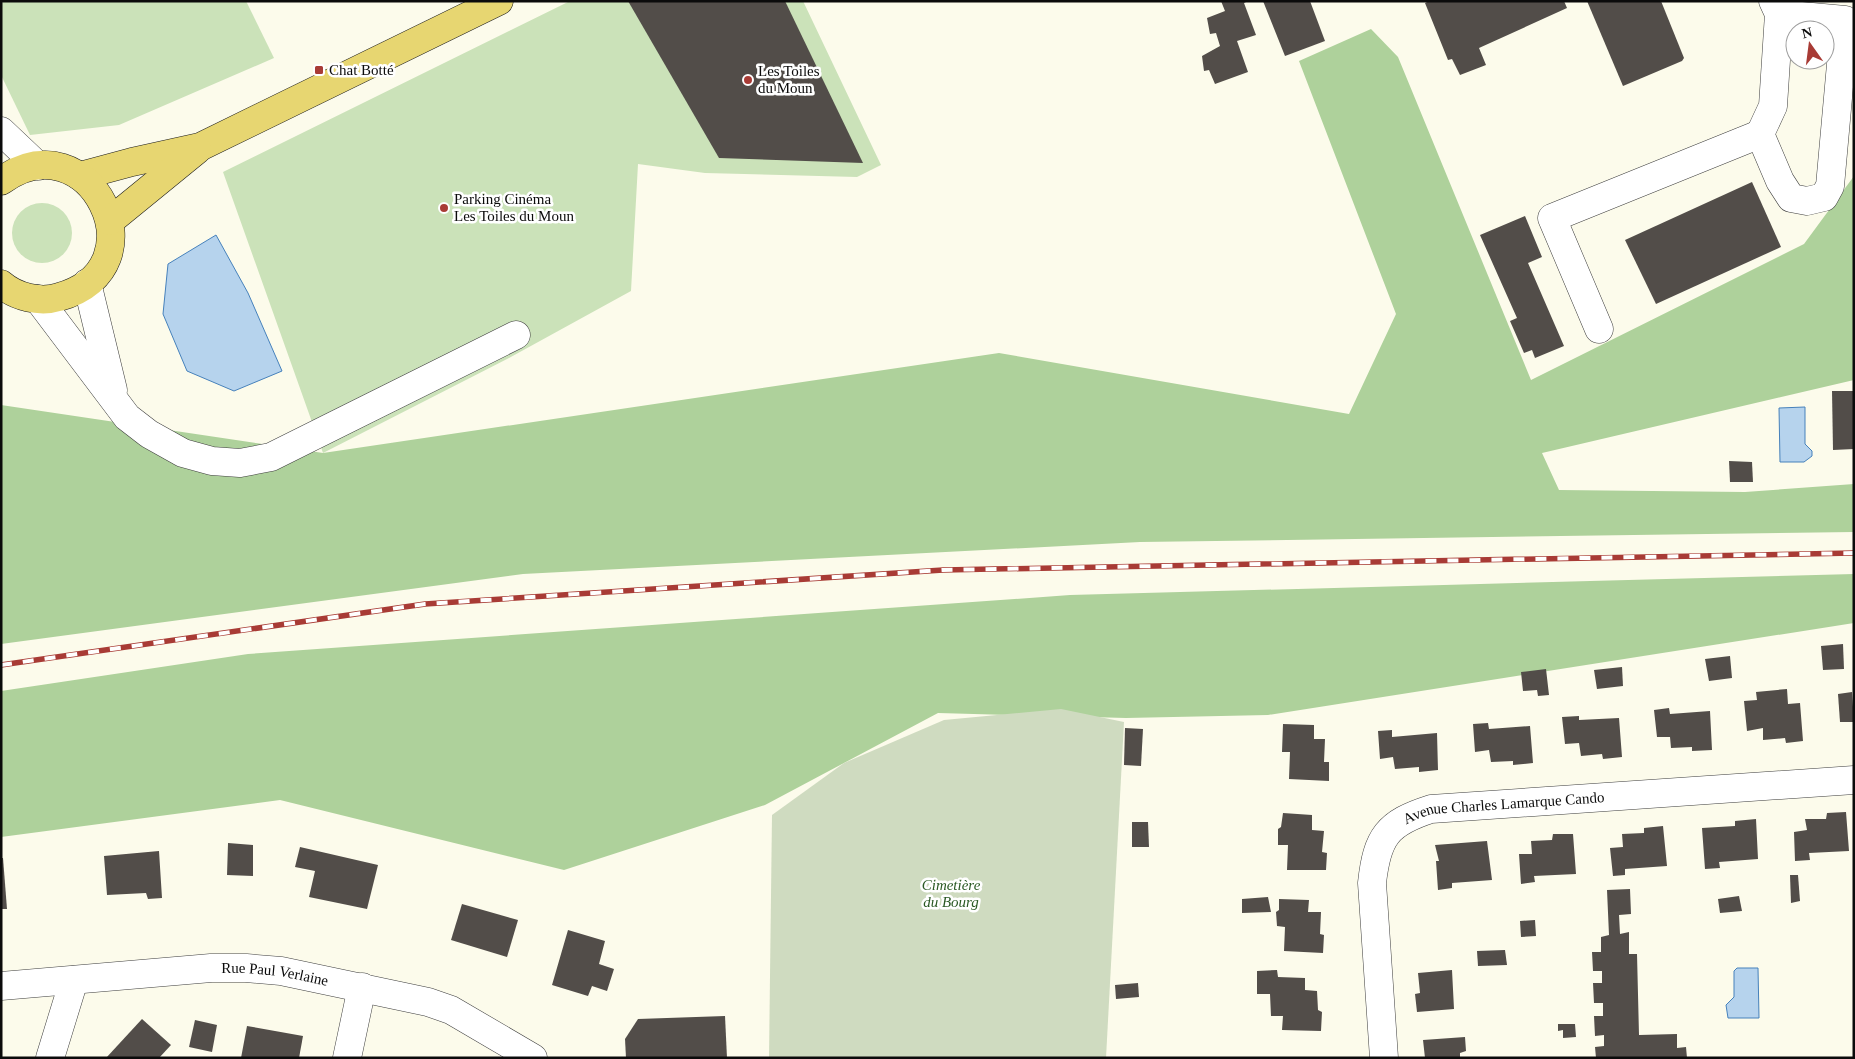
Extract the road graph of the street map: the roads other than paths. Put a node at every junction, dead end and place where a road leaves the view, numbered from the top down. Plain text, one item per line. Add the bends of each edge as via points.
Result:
1 (500, 1) edge
2 (1776, 8) edge
3 (1, 131) edge
4 (1760, 134) junction
5 (200, 147) junction
6 (38, 166) junction
7 (80, 176) junction
8 (1, 181) edge
9 (110, 220) junction
10 (1, 284) edge
11 (87, 284) junction
12 (38, 299) junction
13 (1599, 328) dead end
14 (516, 335) dead end
15 (115, 401) junction
16 (1854, 780) edge
17 (74, 980) junction
18 (1, 986) edge
19 (362, 987) junction
20 (50, 1058) edge
21 (347, 1058) edge
22 (533, 1058) edge
23 (1384, 1058) edge

1 - 5 main road
2 - 4 street via 1773,106
2 - 4 street via 1845,20 1830,186 1824,197 1807,201 1791,198
3 - 6 street
4 - 13 street via 1552,218
5 - 7 main road
5 - 9 main road
6 - 7 main road via 67,170
6 - 8 main road
7 - 9 main road via 94,188
9 - 11 main road via 111,238 107,255
10 - 12 main road via 21,295
11 - 12 main road via 56,298
11 - 15 street
12 - 15 street
14 - 15 street via 271,457 240,463 182,452 149,434 127,417
16 - 23 street, Avenue Charles Lamarque Cando via 1431,810 1409,816 1391,828 1375,854 1372,883
17 - 18 street, Rue Paul Verlaine
17 - 19 street, Rue Paul Verlaine via 237,968 282,971
17 - 20 street
19 - 21 street
19 - 22 street, Rue Paul Verlaine via 451,1010

